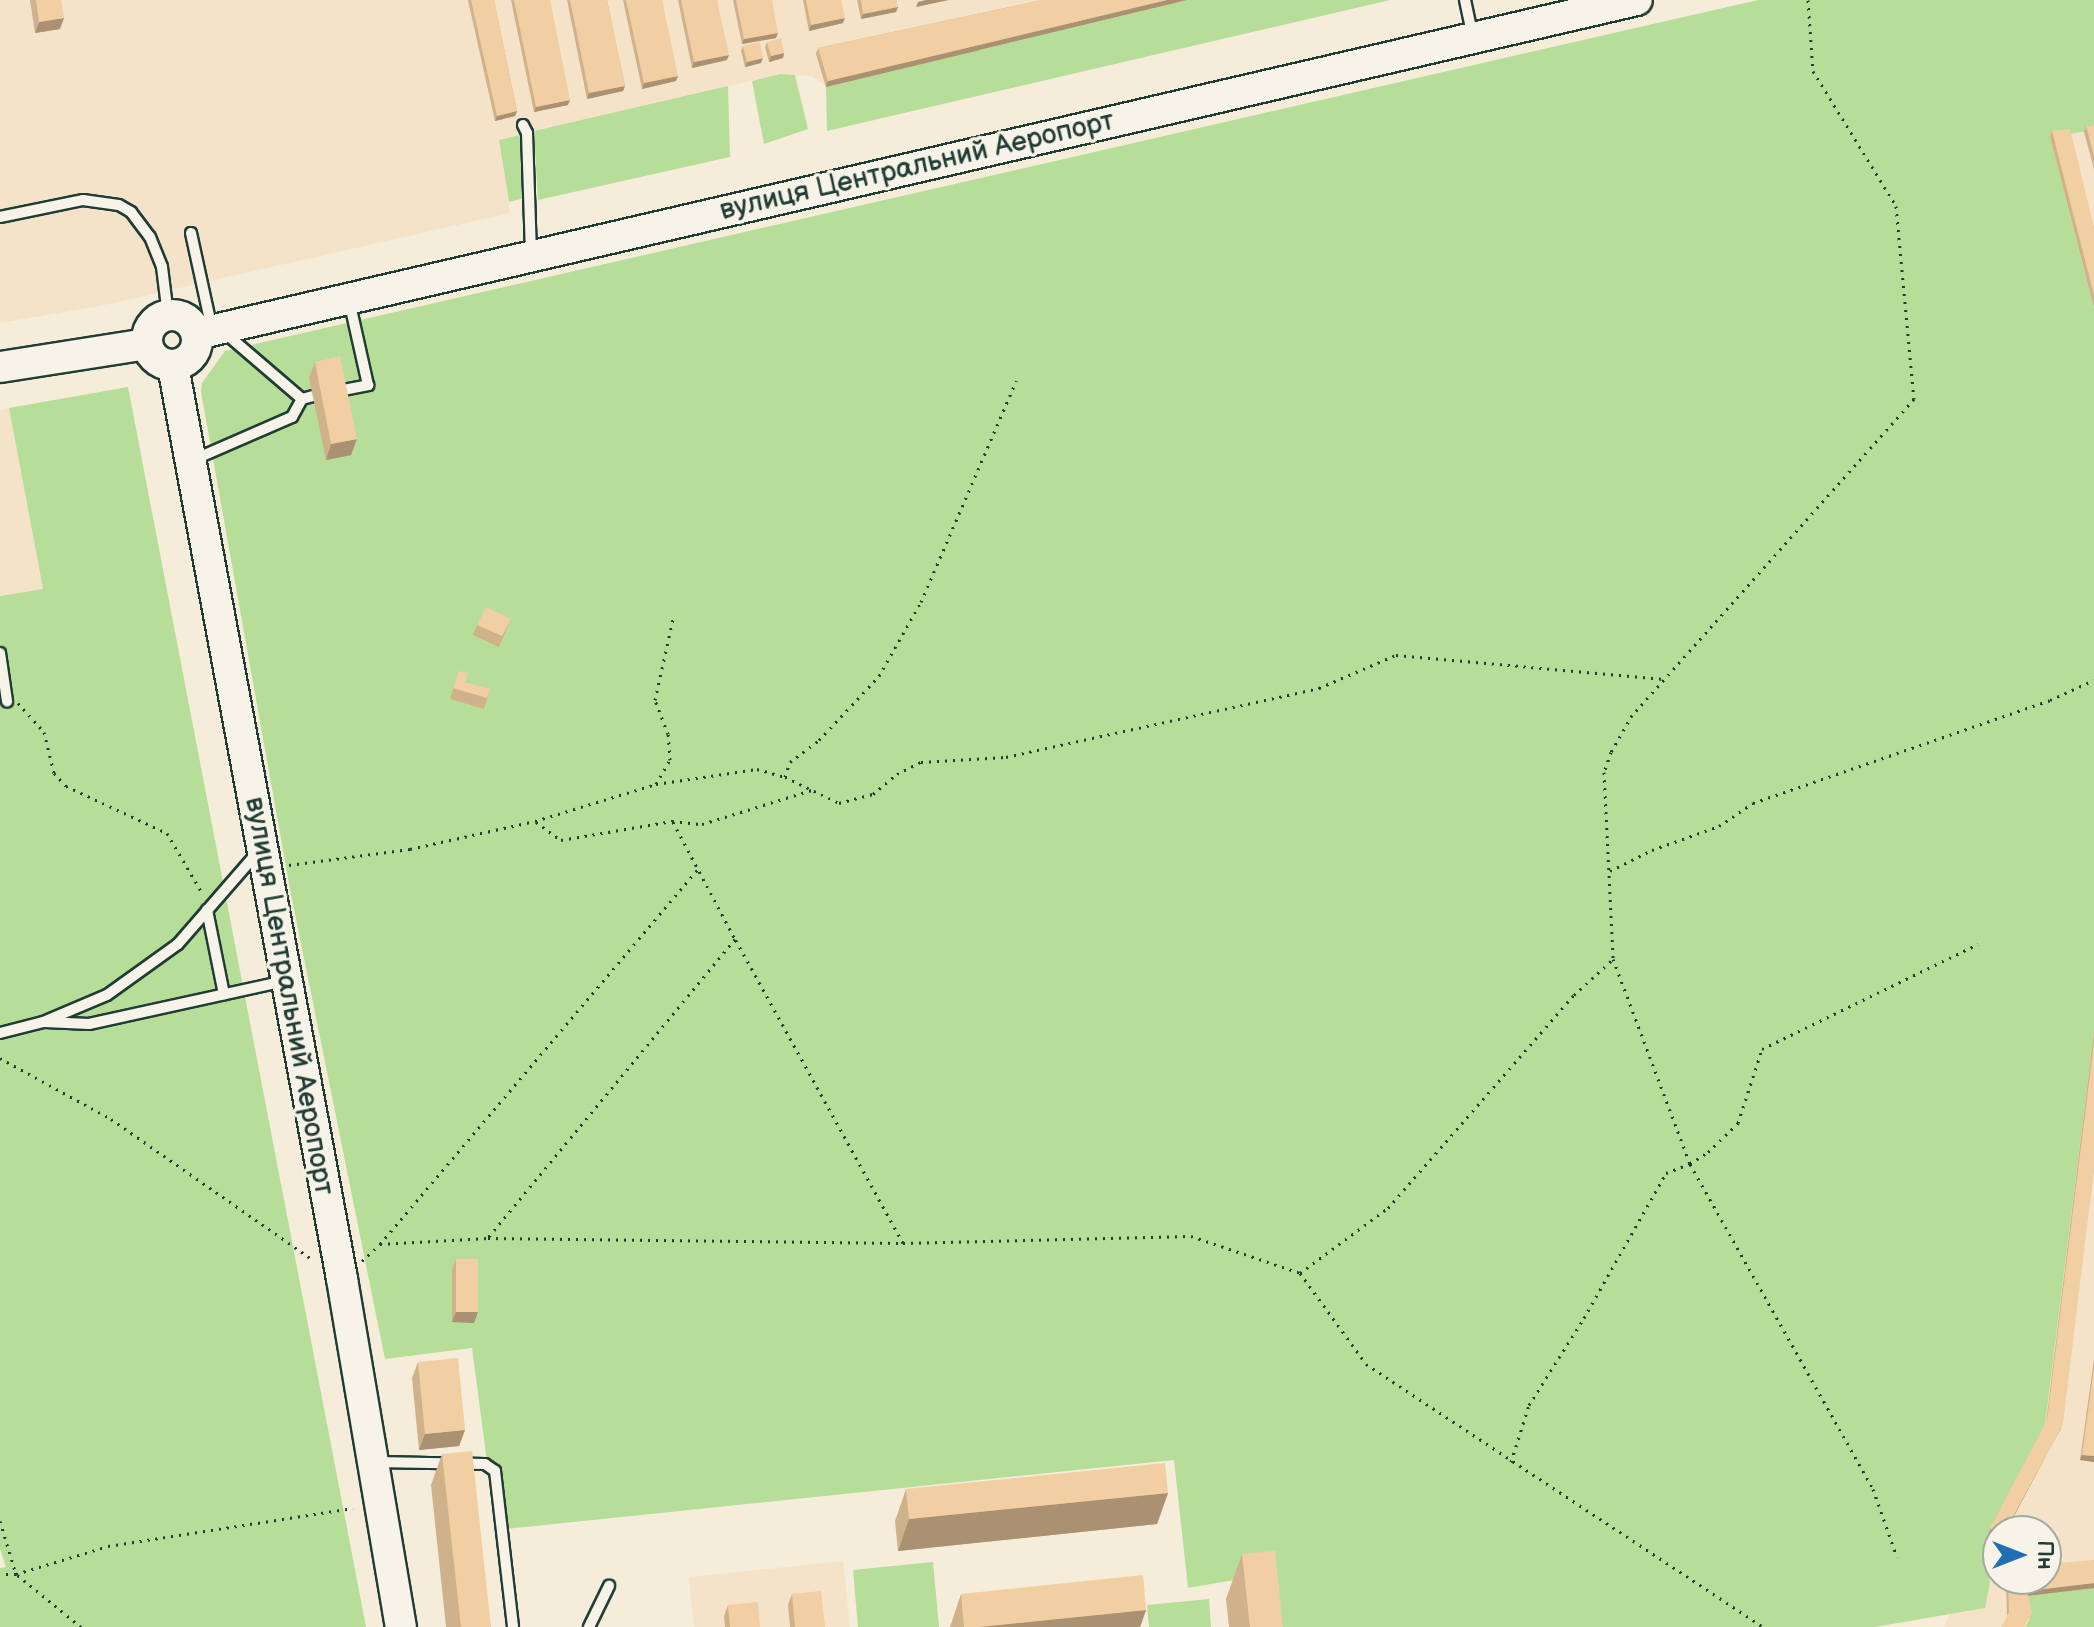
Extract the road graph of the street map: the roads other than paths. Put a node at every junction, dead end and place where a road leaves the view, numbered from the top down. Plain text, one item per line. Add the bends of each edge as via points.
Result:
1 (1465, 0) edge
2 (1637, 0) edge
3 (1473, 38) junction
4 (523, 125) dead end
5 (0, 217) edge
6 (191, 233) dead end
7 (531, 256) junction
8 (348, 299) junction
9 (168, 315) junction
10 (210, 331) junction
11 (147, 344) junction
12 (173, 366) junction
13 (0, 367) edge
14 (338, 391) edge
15 (191, 461) junction
16 (0, 653) edge
17 (7, 701) road end
18 (264, 858) junction
19 (207, 910) junction
20 (286, 980) junction
21 (224, 994) junction
22 (43, 1022) junction
23 (0, 1033) edge
24 (373, 1462) junction
25 (609, 1586) dead end
26 (401, 1627) edge
27 (513, 1627) edge
28 (589, 1627) edge

1 - 3 lane
2 - 3 main road, вулиця Центральний Аеропорт
3 - 7 main road, вулиця Центральний Аеропорт
4 - 7 lane
5 - 9 lane via 83,200 131,212 150,237 162,267
6 - 10 lane
7 - 8 main road, вулиця Центральний Аеропорт
8 - 10 main road, вулиця Центральний Аеропорт
8 - 14 lane via 368,385
9 - 10 main road
9 - 11 main road via 150,327
10 - 12 main road via 191,358
10 - 15 lane via 308,398 292,417
11 - 12 main road via 154,358
11 - 13 main road
12 - 15 main road, вулиця Центральний Аеропорт
15 - 18 main road, вулиця Центральний Аеропорт
16 - 17 lane
18 - 19 lane
18 - 20 main road, вулиця Центральний Аеропорт
19 - 21 lane
19 - 22 lane via 178,944 107,995
20 - 21 lane
20 - 24 main road, вулиця Центральний Аеропорт
21 - 22 lane via 89,1024
22 - 23 lane
24 - 26 main road, вулиця Центральний Аеропорт
24 - 27 lane via 485,1464 495,1471
25 - 28 lane

